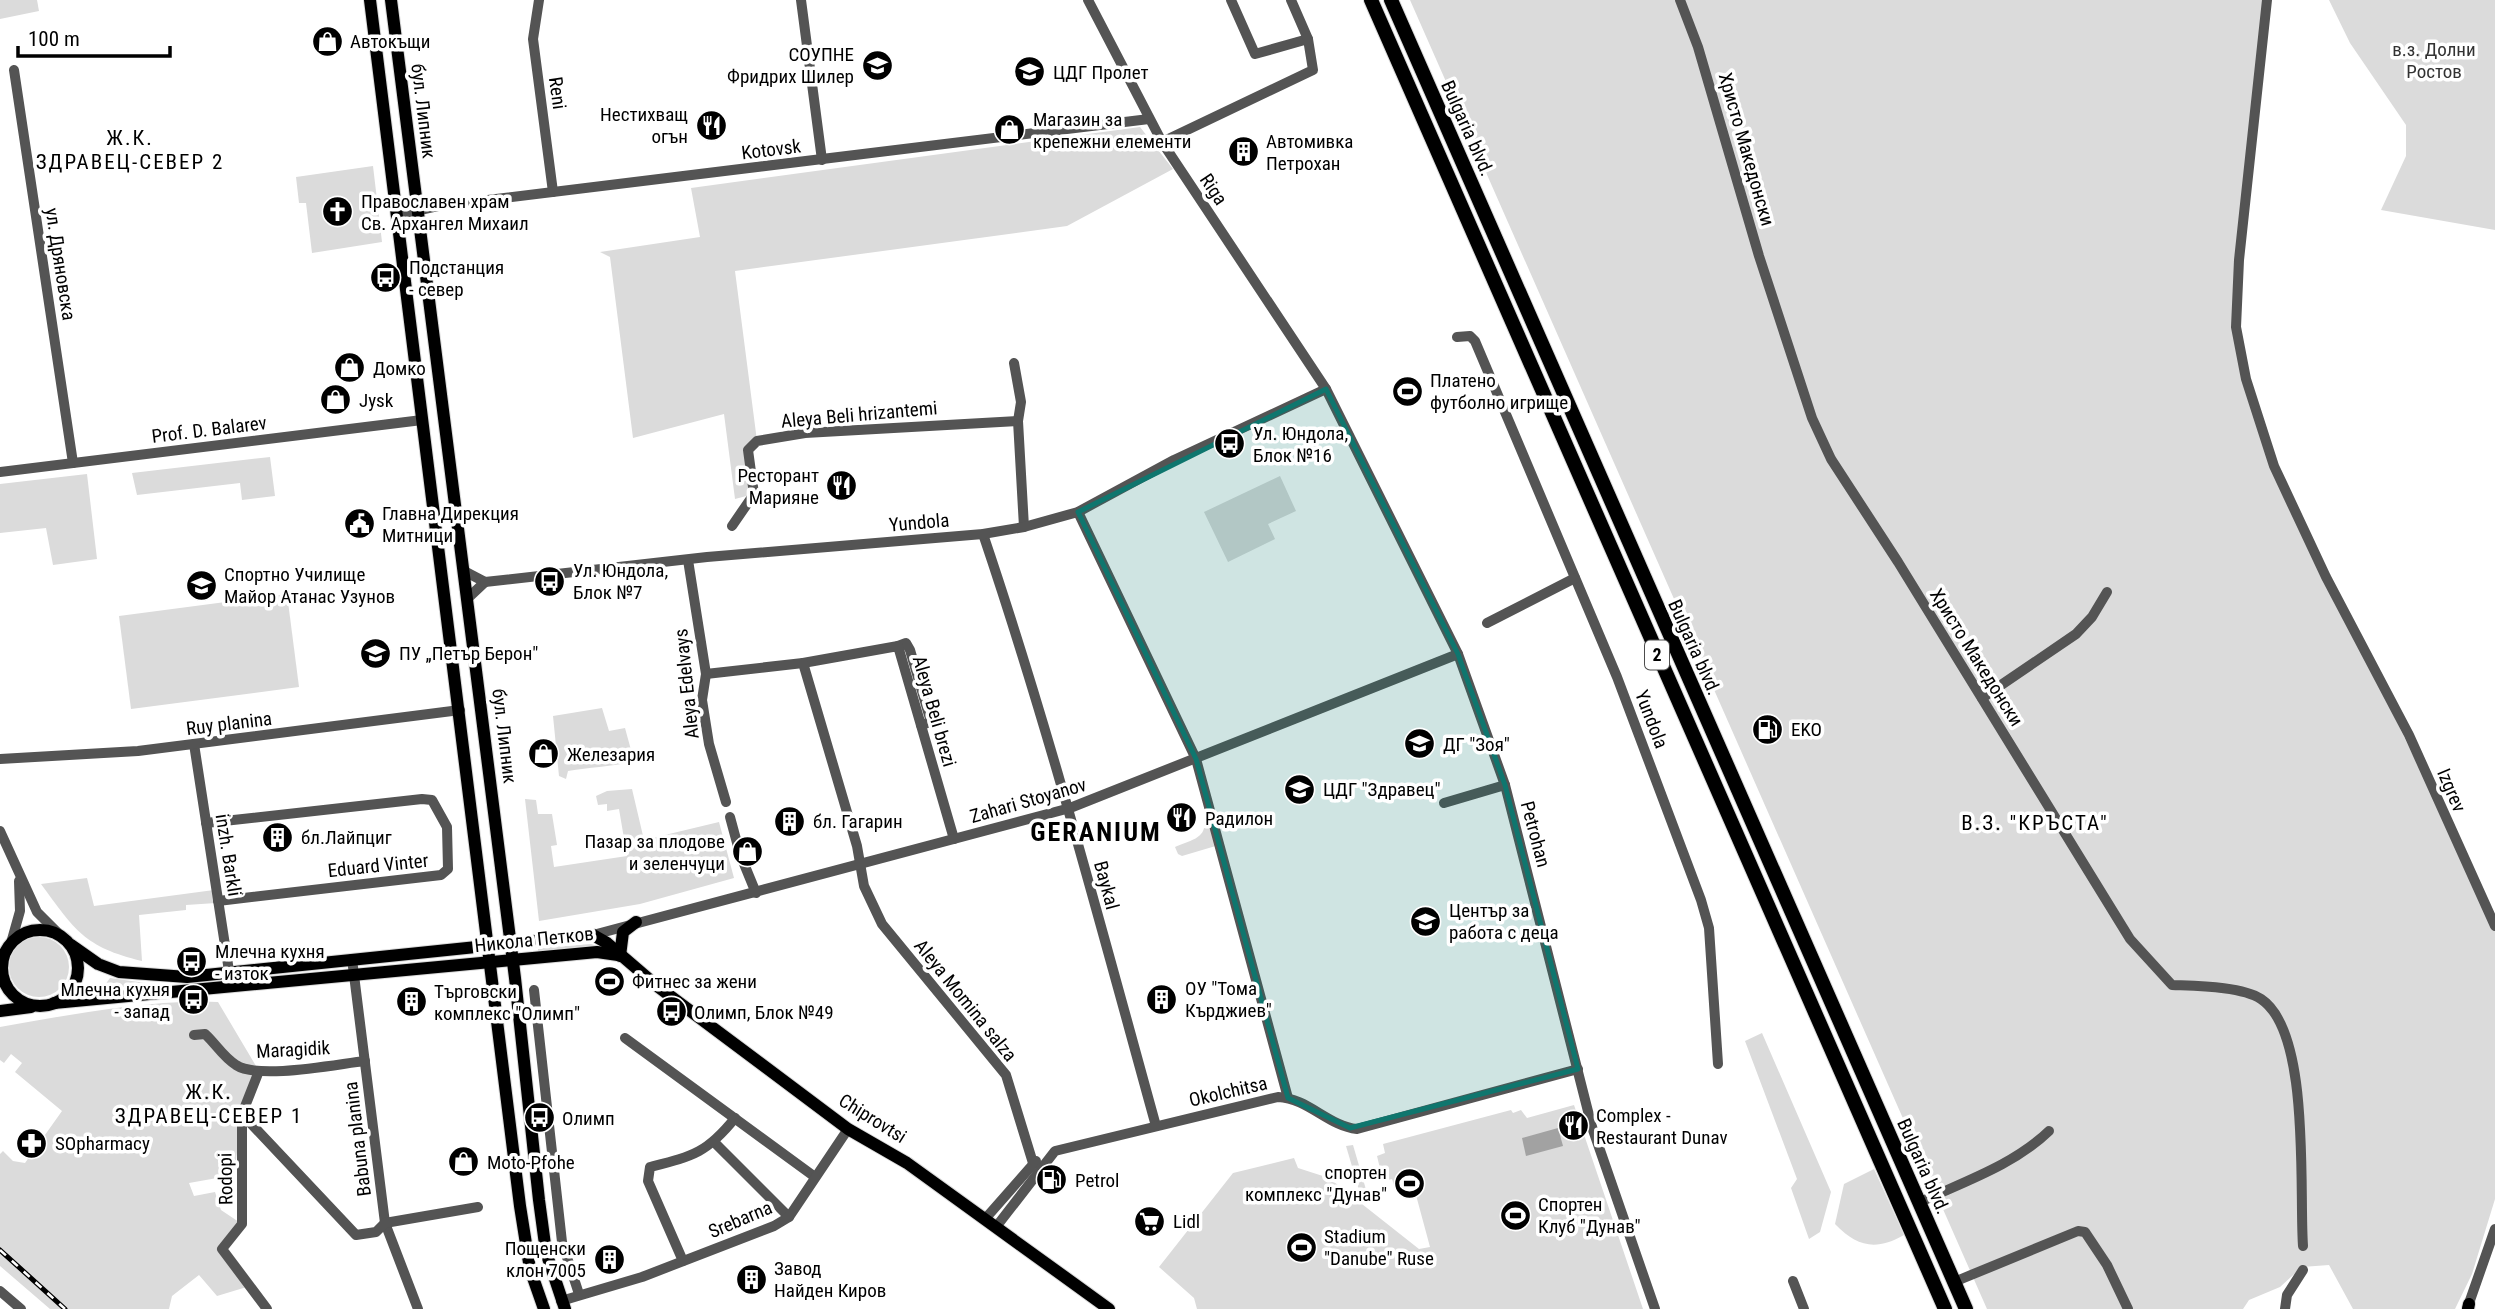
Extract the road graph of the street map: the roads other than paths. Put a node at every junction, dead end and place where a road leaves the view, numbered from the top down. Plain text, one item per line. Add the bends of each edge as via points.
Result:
1 (370, 0) edge
2 (391, 0) edge
3 (539, 0) edge
4 (801, 0) edge
5 (1088, 0) edge
6 (1231, 0) edge
7 (1291, 0) edge
8 (1371, 0) edge
9 (1391, 0) edge
10 (1680, 0) edge
11 (2267, 0) edge
12 (1308, 39) junction
13 (14, 70) dead end
14 (1149, 119) junction
15 (1162, 142) junction
16 (822, 160) junction
17 (553, 192) junction
18 (417, 209) junction
19 (397, 215) junction
20 (1457, 337) dead end
21 (1014, 363) dead end
22 (1326, 389) junction
23 (422, 420) junction
24 (1018, 421) junction
25 (73, 463) junction
26 (0, 472) edge
27 (1078, 512) junction
28 (732, 526) dead end
29 (1024, 527) junction
30 (983, 534) junction
31 (688, 560) junction
32 (464, 571) junction
33 (1575, 578) junction
34 (485, 582) junction
35 (2107, 592) dead end
36 (468, 598) junction
37 (1487, 623) dead end
38 (1458, 654) junction
39 (803, 663) junction
40 (706, 674) junction
41 (1982, 698) junction
42 (460, 710) junction
43 (194, 744) junction
44 (1196, 759) junction
45 (0, 760) edge
46 (1504, 785) junction
47 (726, 802) dead end
48 (1444, 803) dead end
49 (1070, 808) junction
50 (730, 817) dead end
51 (206, 823) junction
52 (0, 831) edge
53 (954, 839) junction
54 (861, 865) junction
55 (19, 877) junction
56 (756, 892) junction
57 (218, 901) junction
58 (636, 922) junction
59 (2495, 926) edge
60 (60, 935) junction
61 (593, 935) junction
62 (11, 943) junction
63 (511, 943) junction
64 (71, 945) junction
65 (488, 946) junction
66 (620, 956) junction
67 (2, 958) edge
68 (352, 960) junction
69 (513, 961) junction
70 (490, 963) junction
71 (229, 971) junction
72 (354, 976) junction
73 (534, 990) dead end
74 (54, 1003) junction
75 (39, 1006) junction
76 (0, 1011) edge
77 (194, 1035) dead end
78 (625, 1038) dead end
79 (365, 1061) junction
80 (1718, 1064) dead end
81 (1578, 1069) junction
82 (259, 1071) junction
83 (1288, 1098) junction
84 (242, 1114) junction
85 (735, 1118) junction
86 (1156, 1126) junction
87 (848, 1129) junction
88 (2049, 1131) dead end
89 (715, 1143) junction
90 (1055, 1151) junction
91 (1033, 1163) junction
92 (815, 1177) junction
93 (1919, 1203) junction
94 (478, 1207) dead end
95 (789, 1217) junction
96 (985, 1219) junction
97 (385, 1223) junction
98 (996, 1227) junction
99 (2495, 1229) edge
100 (2303, 1246) dead end
101 (683, 1261) junction
102 (2303, 1270) dead end
103 (1793, 1280) dead end
104 (1954, 1282) junction
105 (0, 1291) edge
106 (579, 1294) junction
107 (563, 1305) edge
108 (2285, 1305) edge
109 (2468, 1307) edge
110 (21, 1309) edge
111 (267, 1309) edge
112 (418, 1309) edge
113 (544, 1309) edge
114 (1109, 1309) edge
115 (1655, 1309) edge
116 (1804, 1309) edge
117 (1945, 1309) edge
118 (1966, 1309) edge
119 (2127, 1309) edge

1 - 19 main road, бул. Липник
2 - 18 main road, бул. Липник
3 - 17 street, Reni via 533,39
4 - 16 street
5 - 14 street, Riga
6 - 12 street via 1255,54
7 - 12 street
8 - 117 highway, Bulgaria blvd. / 2
9 - 93 highway, Bulgaria blvd. / 2
10 - 41 street, Христо Македонски via 1702,58 1812,418 1831,459
11 - 59 street, Izgrev via 2242,210 2236,327 2246,379 2274,466 2409,735
12 - 15 street via 1313,70
13 - 25 street, ул. Дряновска
14 - 15 street, Riga
14 - 16 street, Kotovsk
15 - 22 street, Riga
16 - 17 street, Kotovsk
17 - 18 street, Kotovsk
18 - 19 street, Kotovsk
18 - 32 main road, бул. Липник
19 - 23 main road, бул. Липник
20 - 33 street, Yundola via 1470,336 1475,341
21 - 24 street via 1021,402
22 - 27 street, Yundola via 1174,460
22 - 38 street, Petrohan
23 - 25 street, Prof. D. Balarev
23 - 42 main road, бул. Липник
24 - 28 street, Aleya Beli hrizantemi via 805,433 757,441 748,450 754,495
24 - 29 street
25 - 26 street, Prof. D. Balarev
27 - 29 street, Yundola
27 - 44 street
29 - 30 street, Yundola
30 - 31 street, Yundola
30 - 49 street, Baykal
31 - 34 street, Yundola
31 - 40 street, Aleya Edelvays
32 - 34 street
32 - 36 main road, бул. Липник
33 - 37 street
33 - 80 street, Yundola via 1617,677 1710,928
34 - 36 street
35 - 41 street via 2076,634
36 - 63 main road, бул. Липник
38 - 44 street, Zahari Stoyanov
38 - 46 street, Petrohan
39 - 40 street, Aleya Beli brezi
39 - 53 street, Aleya Beli brezi via 898,646
39 - 54 street
40 - 47 street, Aleya Edelvays via 702,700
41 - 100 street, Христо Македонски via 2122,928 2162,978 2172,985 2244,992 2273,1010 2297,1081
42 - 43 street, Ruy planina
42 - 65 main road, бул. Липник
43 - 45 street, Ruy planina
43 - 51 street, inzh. Barkli
44 - 49 street, Zahari Stoyanov
44 - 83 street
46 - 48 street
46 - 81 street, Petrohan
49 - 53 street, Zahari Stoyanov
49 - 86 street, Baykal
50 - 56 street
51 - 57 street, inzh. Barkli
51 - 57 street, Eduard Vinter via 422,799 432,800 447,827 448,869 442,875
52 - 55 street
53 - 54 street, Zahari Stoyanov
54 - 56 street, Zahari Stoyanov
54 - 91 street, Aleya Momina salza via 864,886 882,924 1006,1075
55 - 60 street via 37,912
55 - 62 street via 20,911
56 - 58 street, Zahari Stoyanov
57 - 71 street, inzh. Barkli
58 - 61 street, Zahari Stoyanov
58 - 66 main road via 623,932
60 - 62 main road via 50,930 29,931
60 - 64 main road
61 - 63 main road, Никола Петков
61 - 66 main road, Никола Петков
62 - 67 main road
63 - 65 main road, Никола Петков
63 - 69 main road, бул. Липник
64 - 71 main road, Никола Петков via 119,972 187,976
64 - 74 main road via 78,975 69,993
65 - 68 main road, Никола Петков
65 - 70 main road, бул. Липник
66 - 69 main road, Никола Петков via 597,952
66 - 87 main road, Chiprovtsi
67 - 75 main road via 7,987 22,1001
68 - 71 main road, Никола Петков
68 - 72 street, Babuna planina
69 - 70 main road, Никола Петков
69 - 107 main road, бул. Липник via 545,1239
70 - 72 main road, Никола Петков
70 - 113 main road, бул. Липник via 522,1219 530,1269
72 - 74 main road, Никола Петков
72 - 79 street, Babuna planina
73 - 106 street via 562,1242
74 - 75 main road
75 - 76 main road
77 - 82 street, Maragidik via 205,1034 238,1067
78 - 85 street
79 - 82 street, Maragidik
79 - 97 street, Babuna planina
81 - 83 street, Okolchitsa via 1357,1129
81 - 115 street, Petrohan via 1600,1154
82 - 84 street, Rodopi
83 - 86 street, Okolchitsa via 1261,1100
84 - 97 street via 356,1235 376,1232
84 - 111 street, Rodopi via 242,1224 222,1249
85 - 89 street
85 - 92 street
86 - 90 street, Okolchitsa
87 - 92 street, Srebarna
87 - 96 main road, Chiprovtsi via 907,1163
88 - 93 street via 2000,1165
89 - 95 street
89 - 101 street via 650,1167 648,1181
90 - 91 street, Okolchitsa
90 - 98 street
91 - 96 street
92 - 95 street, Srebarna
93 - 104 highway, Bulgaria blvd. / 2
94 - 97 street
95 - 101 street, Srebarna
96 - 98 main road, Chiprovtsi
97 - 112 street, Babuna planina
98 - 114 main road, Chiprovtsi
99 - 109 street
101 - 106 street, Srebarna
102 - 108 street
103 - 116 street
104 - 118 highway, Bulgaria blvd. / 2
104 - 119 street via 2085,1232 2107,1265
105 - 110 street
106 - 107 street, Srebarna

